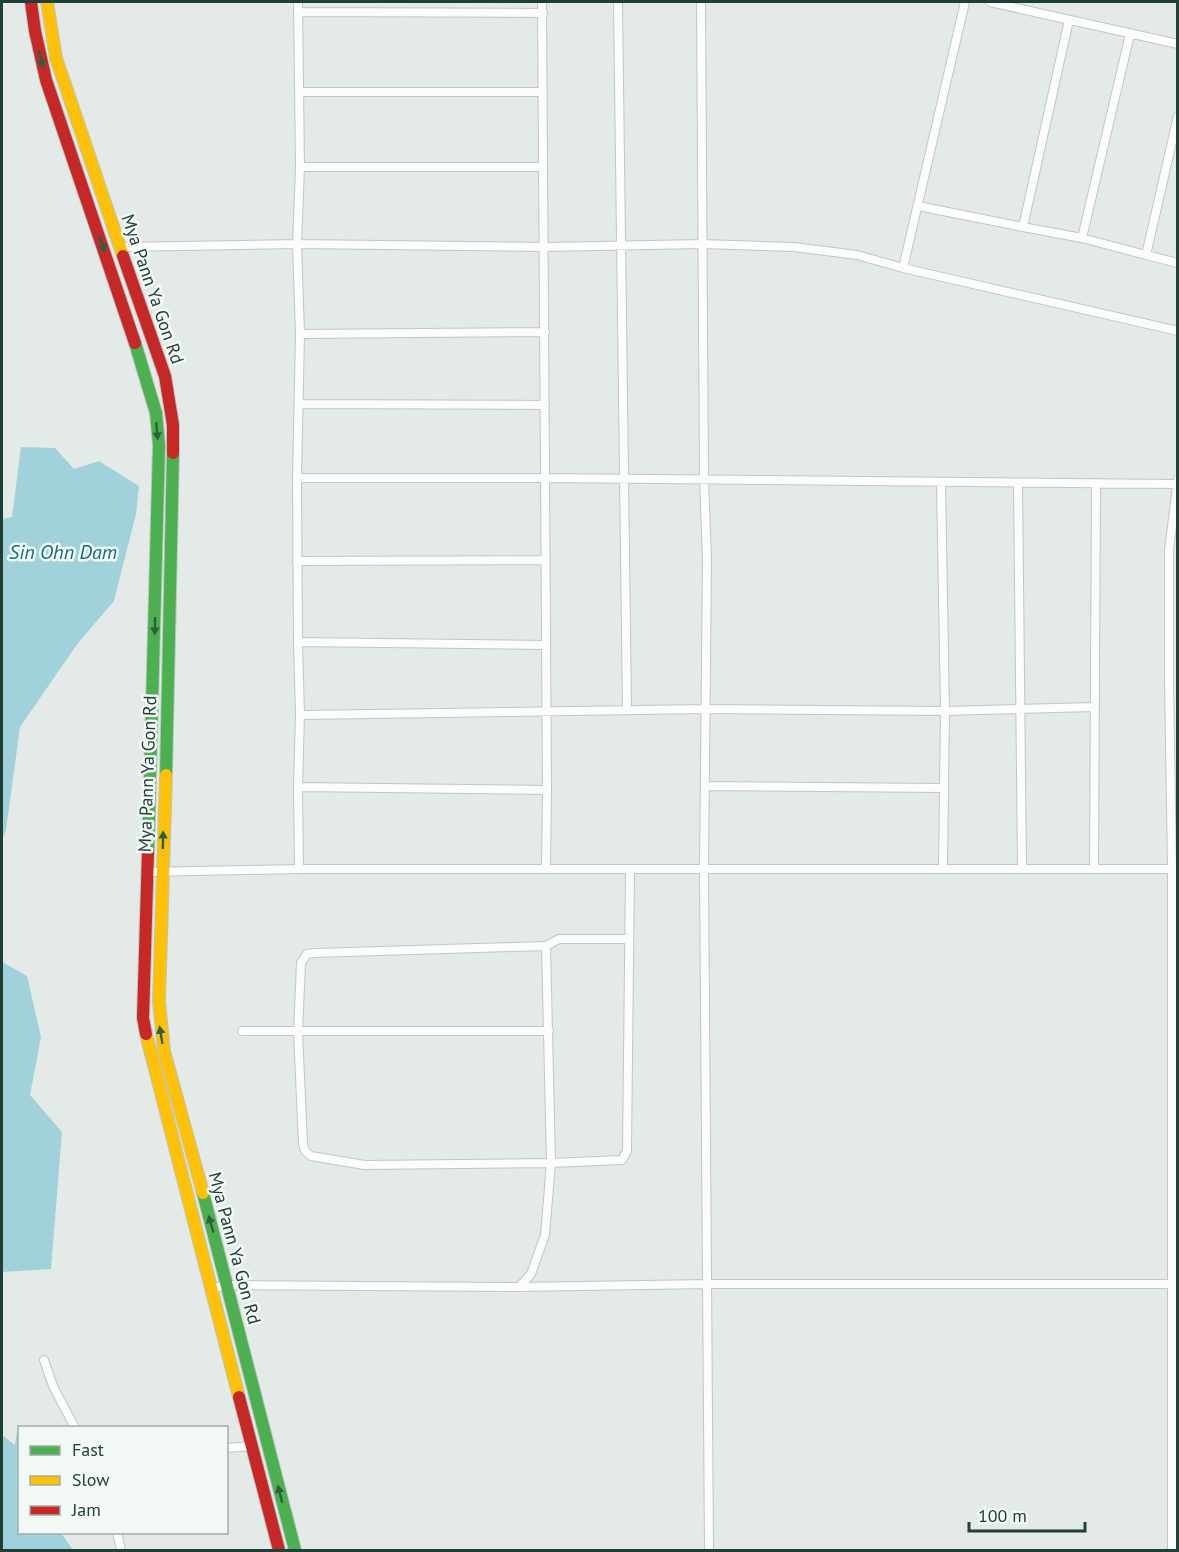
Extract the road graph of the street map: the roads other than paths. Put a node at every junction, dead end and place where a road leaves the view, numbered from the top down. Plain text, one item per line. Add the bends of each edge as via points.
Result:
1 (31, 2) edge
2 (47, 2) edge
3 (298, 2) edge
4 (542, 2) edge
5 (618, 2) edge
6 (701, 2) edge
7 (965, 2) edge
8 (990, 2) edge
9 (299, 12) junction
10 (543, 13) junction
11 (1070, 20) junction
12 (1130, 34) junction
13 (1178, 44) edge
14 (299, 92) junction
15 (542, 92) junction
16 (1178, 116) edge
17 (300, 167) junction
18 (543, 167) junction
19 (918, 206) junction
20 (1023, 227) junction
21 (1082, 238) junction
22 (297, 244) junction
23 (702, 244) junction
24 (544, 247) junction
25 (621, 247) junction
26 (120, 248) junction
27 (1146, 255) junction
28 (1178, 263) edge
29 (903, 268) junction
30 (1178, 331) edge
31 (545, 332) junction
32 (300, 334) junction
33 (300, 404) junction
34 (545, 405) junction
35 (297, 478) junction
36 (544, 478) junction
37 (625, 479) junction
38 (704, 479) junction
39 (1177, 482) edge
40 (941, 483) junction
41 (1018, 484) junction
42 (1096, 484) junction
43 (544, 560) junction
44 (297, 561) junction
45 (298, 642) junction
46 (545, 645) junction
47 (1178, 678) edge
48 (1168, 679) junction
49 (1095, 708) junction
50 (705, 709) junction
51 (1021, 710) junction
52 (627, 711) junction
53 (945, 711) junction
54 (546, 713) junction
55 (300, 715) junction
56 (705, 786) junction
57 (298, 787) junction
58 (943, 788) junction
59 (547, 790) junction
60 (943, 868) junction
61 (1175, 868) edge
62 (299, 869) junction
63 (546, 869) junction
64 (1022, 869) junction
65 (1094, 869) junction
66 (630, 870) junction
67 (704, 870) junction
68 (146, 872) junction
69 (162, 872) junction
70 (1175, 922) edge
71 (628, 939) junction
72 (546, 946) junction
73 (242, 1031) dead end
74 (549, 1031) junction
75 (298, 1032) junction
76 (551, 1163) junction
77 (1175, 1246) edge
78 (707, 1284) junction
79 (1175, 1284) edge
80 (228, 1285) junction
81 (519, 1287) junction
82 (210, 1289) junction
83 (44, 1360) dead end
84 (74, 1426) edge
85 (252, 1446) junction
86 (228, 1448) edge
87 (117, 1534) edge
88 (121, 1551) edge
89 (279, 1551) edge
90 (295, 1551) edge
91 (709, 1551) edge
92 (1172, 1551) edge

1 -> 68 main road, Mya Pann Ya Gon Rd via 46,80 156,413 159,445
2 - 26 main road, Mya Pann Ya Gon Rd via 56,58
3 - 9 street
4 - 10 street
5 - 25 street
6 - 23 street
7 - 19 street
8 - 11 street
9 - 10 street
9 - 14 street
10 - 15 street
11 - 12 street
11 - 20 street
12 - 13 street
12 - 21 street
14 - 15 street
14 - 17 street
15 - 18 street
16 - 27 street
17 - 18 street
17 - 22 street
18 - 24 street
19 - 20 street
19 - 29 street
20 - 21 street
21 - 27 street
22 - 24 street
22 - 26 street
22 - 32 street
23 - 25 street
23 - 29 street via 794,247 857,255
23 - 38 street
24 - 25 street
24 - 31 street
25 - 37 street
69 -> 26 main road, Mya Pann Ya Gon Rd via 173,425 165,376
27 - 28 street
29 - 30 street
31 - 32 street
31 - 34 street
32 - 33 street
33 - 34 street
33 - 35 street
34 - 36 street
35 - 36 street
35 - 44 street
36 - 37 street
36 - 43 street
37 - 38 street
37 - 52 street
38 - 40 street
38 - 50 street
39 - 42 street
39 - 48 street via 1169,550
40 - 41 street
40 - 53 street
41 - 42 street
41 - 51 street
42 - 49 street
43 - 44 street
43 - 46 street
44 - 45 street
45 - 46 street
45 - 55 street
46 - 54 street
47 - 48 street
48 - 61 street
49 - 51 street
49 - 65 street
50 - 52 street
50 - 53 street
50 - 56 street
51 - 53 street
51 - 64 street
52 - 54 street
53 - 58 street
54 - 55 street
54 - 59 street
55 - 57 street
56 - 58 street
56 - 67 street
57 - 59 street
57 - 62 street
58 - 60 street
59 - 63 street
60 - 64 street
60 - 67 street
61 - 65 street
61 - 70 street
62 - 63 street
62 - 69 street
63 - 66 street
64 - 65 street
66 - 67 street
66 - 71 street
67 - 78 street
68 - 69 street
68 - 82 main road, Mya Pann Ya Gon Rd via 145,1031
80 -> 69 main road, Mya Pann Ya Gon Rd via 161,1035
70 - 77 street
71 - 72 street via 559,939
71 - 76 street via 627,1152 617,1161
72 - 74 street
72 - 75 street via 307,954 301,963
73 - 75 street
74 - 75 street
74 - 76 street
75 - 76 street via 303,1143 311,1156 364,1164
76 - 81 street via 545,1235 531,1274
77 - 79 street
78 - 79 street
78 - 81 street
78 - 91 street
79 - 92 street
80 - 81 street
80 - 82 street
90 -> 80 main road, Mya Pann Ya Gon Rd
82 - 85 main road, Mya Pann Ya Gon Rd
83 - 84 street
85 - 86 street
85 - 89 main road, Mya Pann Ya Gon Rd
87 - 88 street

